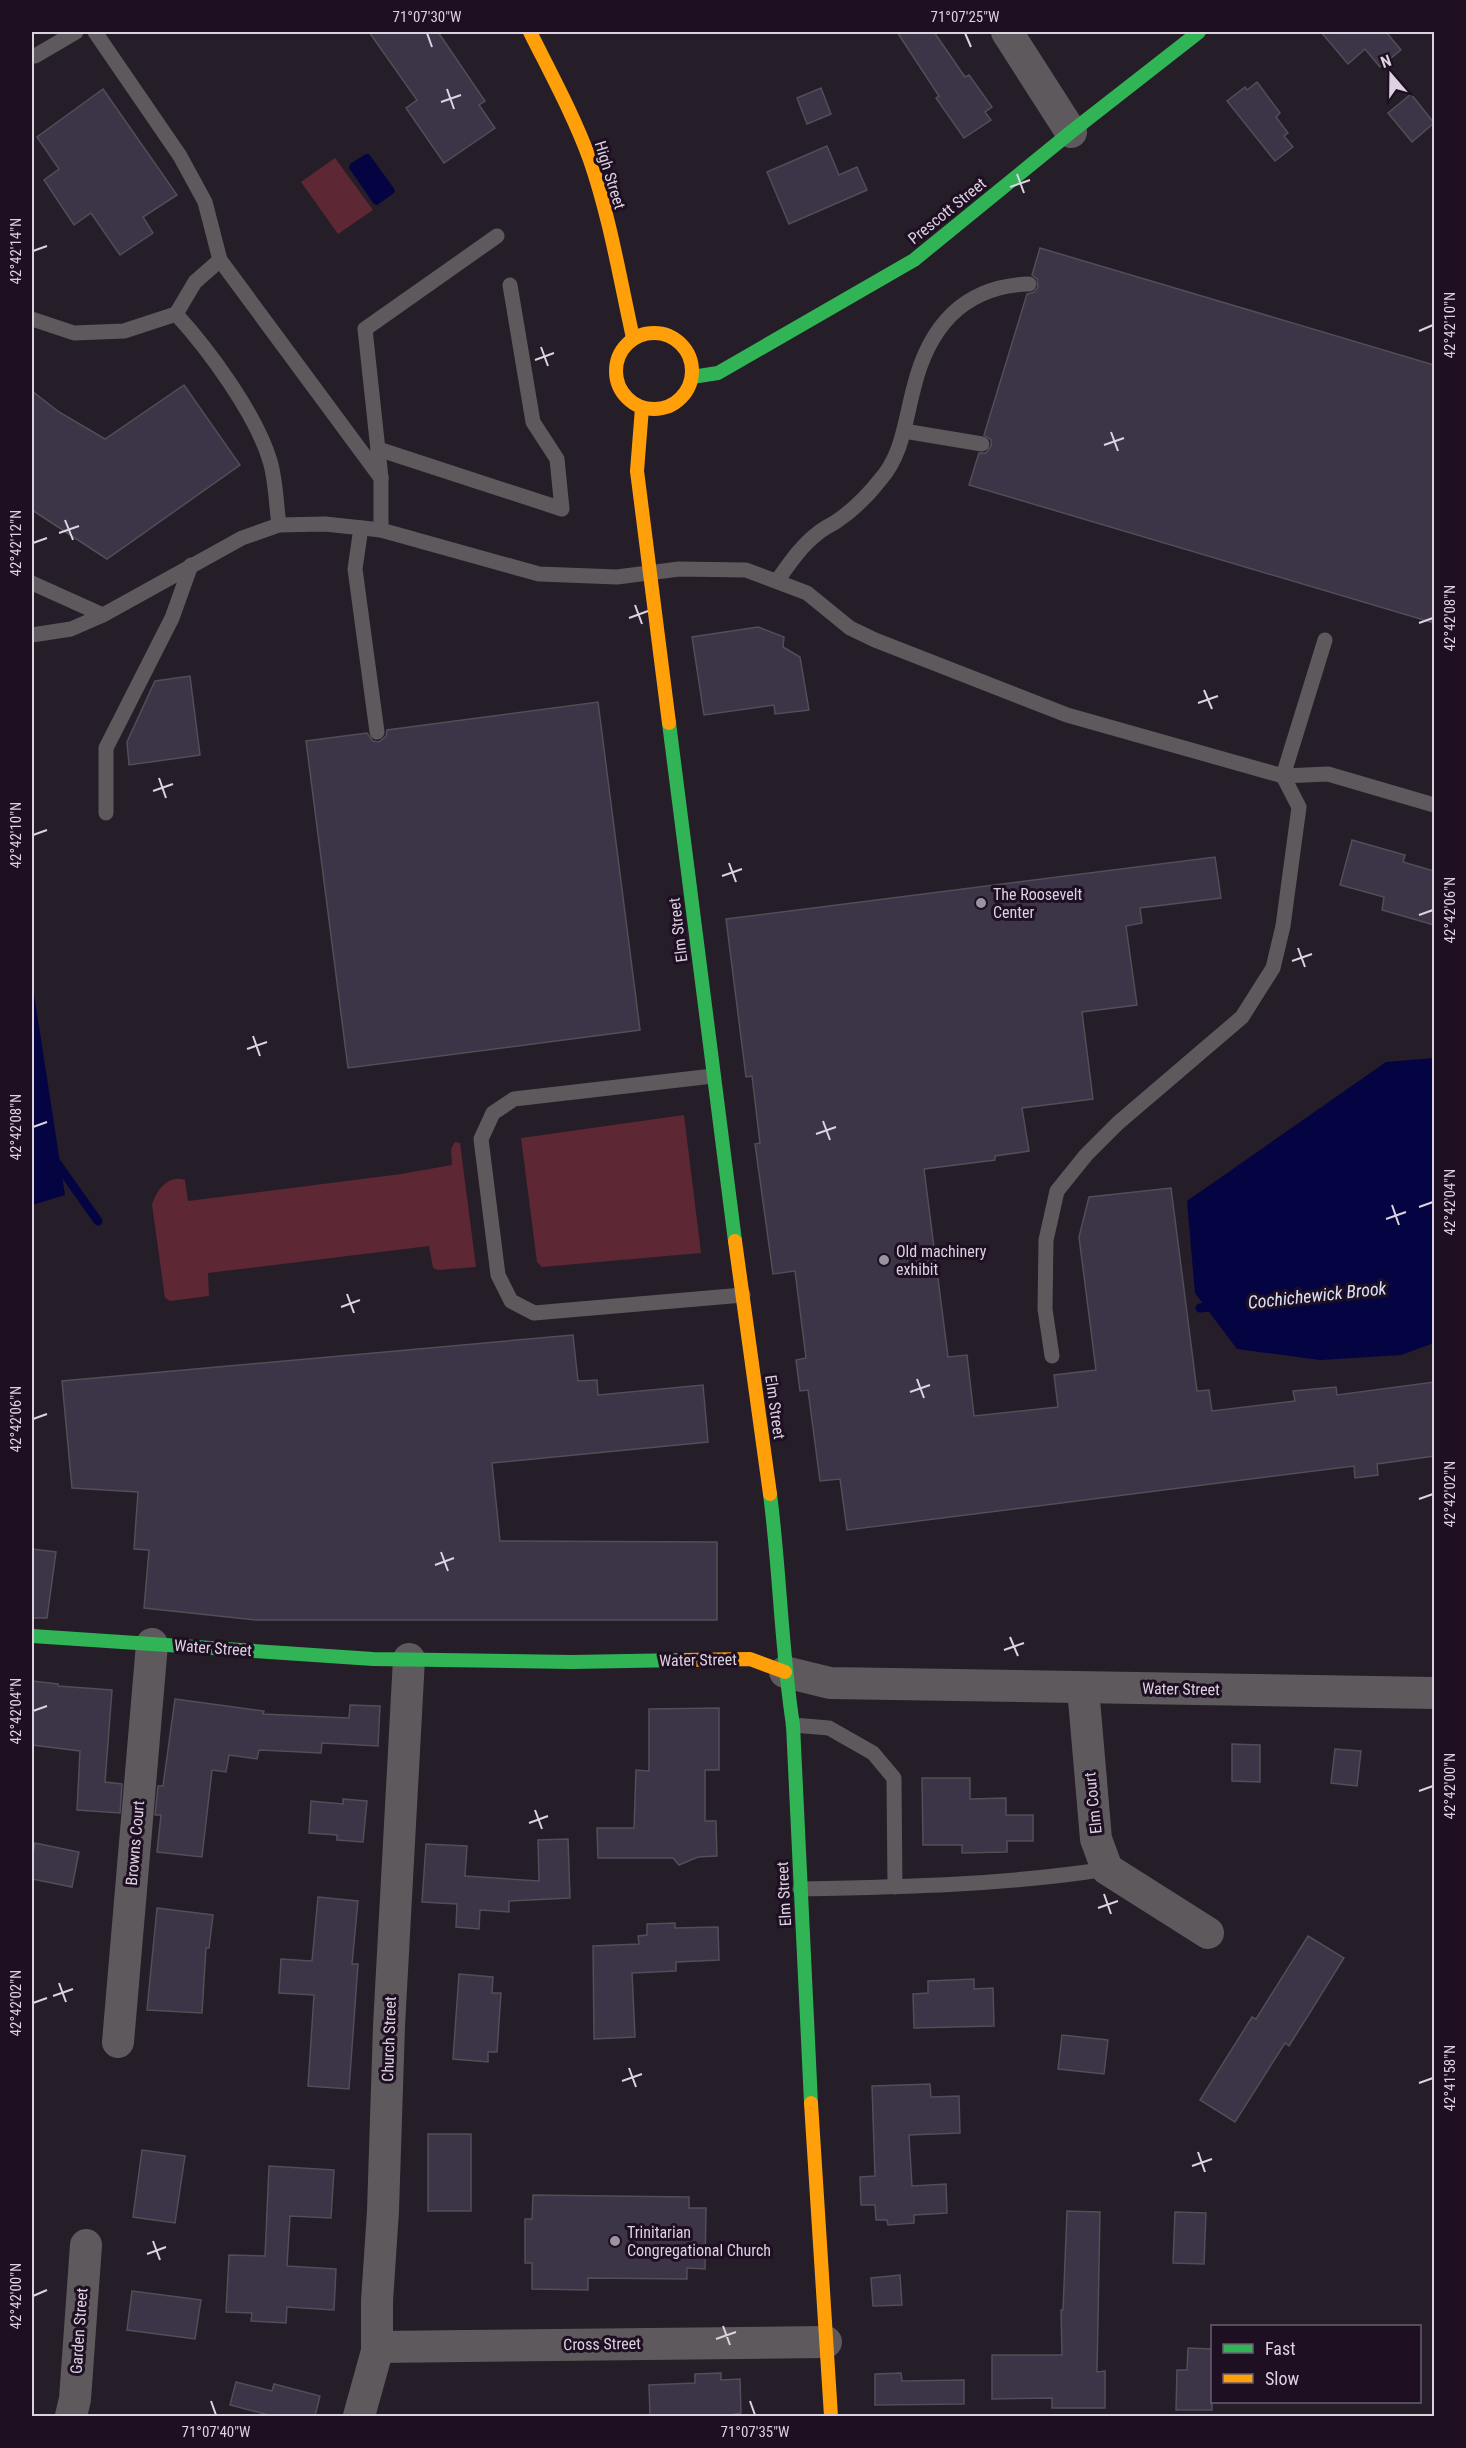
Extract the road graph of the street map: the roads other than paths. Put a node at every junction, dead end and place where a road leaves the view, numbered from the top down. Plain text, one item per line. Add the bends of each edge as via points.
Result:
1 (76, 32) edge
2 (95, 32) edge
3 (530, 32) edge
4 (1007, 32) edge
5 (1199, 32) edge
6 (34, 56) dead end
7 (1071, 132) junction
8 (497, 236) dead end
9 (220, 260) junction
10 (1029, 284) dead end
11 (510, 285) dead end
12 (176, 314) junction
13 (32, 319) edge
14 (633, 338) junction
15 (692, 377) junction
16 (642, 408) junction
17 (904, 431) junction
18 (982, 444) dead end
19 (378, 449) junction
20 (381, 478) junction
21 (279, 525) junction
22 (361, 528) junction
23 (381, 530) junction
24 (191, 565) junction
25 (650, 573) junction
26 (777, 581) junction
27 (32, 583) edge
28 (103, 615) junction
29 (32, 635) edge
30 (1325, 640) dead end
31 (377, 732) dead end
32 (1283, 776) junction
33 (1434, 805) edge
34 (106, 813) dead end
35 (713, 1076) junction
36 (743, 1295) junction
37 (1052, 1356) dead end
38 (32, 1636) edge
39 (152, 1644) junction
40 (409, 1659) junction
41 (785, 1672) junction
42 (1083, 1688) junction
43 (1434, 1693) edge
44 (793, 1725) junction
45 (1107, 1869) junction
46 (895, 1887) junction
47 (800, 1889) junction
48 (1208, 1933) dead end
49 (118, 2042) dead end
50 (86, 2245) dead end
51 (826, 2342) junction
52 (377, 2347) junction
53 (70, 2416) edge
54 (359, 2416) edge
55 (831, 2416) edge

1 - 6 lane
2 - 9 lane via 185,165 205,202
3 - 14 street, High Street via 590,160
4 - 7 street
5 - 7 street, Prescott Street
7 - 15 street, Prescott Street via 914,260 718,373
8 - 19 lane via 364,329
9 - 12 lane via 195,282
9 - 20 lane
10 - 17 lane via 993,289 944,320 914,384
11 - 19 lane via 533,422 557,459 562,509
12 - 13 lane via 124,331 74,333
12 - 21 lane via 202,343 253,420 270,461
14 - 15 street via 657,332 679,341 692,364
14 - 16 street via 618,356 616,380 625,397
15 - 16 street via 688,389 668,407
16 - 25 street, Elm Street via 637,471
17 - 18 lane
17 - 26 lane via 896,458 880,481 798,552
19 - 20 lane
20 - 23 lane
21 - 22 lane
21 - 24 lane via 242,538
22 - 23 lane
22 - 31 lane via 355,569
23 - 25 lane via 539,574 617,577
24 - 28 lane
24 - 34 lane via 172,618 106,748
25 - 26 lane via 679,569 746,570
25 - 35 street, Elm Street
26 - 32 lane via 807,593 850,628 875,640 1067,715
27 - 28 lane
28 - 29 lane via 71,629
30 - 32 lane
32 - 33 lane via 1328,774
32 - 37 lane via 1299,807 1273,968 1242,1017 1118,1123 1057,1191 1046,1240 1045,1309
35 - 36 street, Elm Street
35 - 36 lane via 514,1099 492,1113 481,1139 498,1275 511,1301 534,1313
36 - 41 street, Elm Street via 776,1541
38 - 39 street, Water Street
39 - 40 street, Water Street
39 - 49 street, Browns Court
40 - 41 street, Water Street via 572,1662 750,1659
40 - 52 street, Church Street
41 - 42 street, Water Street via 830,1683
41 - 44 street, Elm Street
42 - 43 street, Water Street
42 - 45 street, Elm Court via 1096,1839
44 - 46 lane via 829,1728 873,1753 894,1778
44 - 47 street, Elm Street
45 - 46 lane via 1054,1877
45 - 48 street
46 - 47 lane
47 - 51 street, Elm Street
50 - 53 street, Garden Street via 75,2399
51 - 52 street, Cross Street
51 - 55 street, Elm Street
52 - 54 street, Church Street

